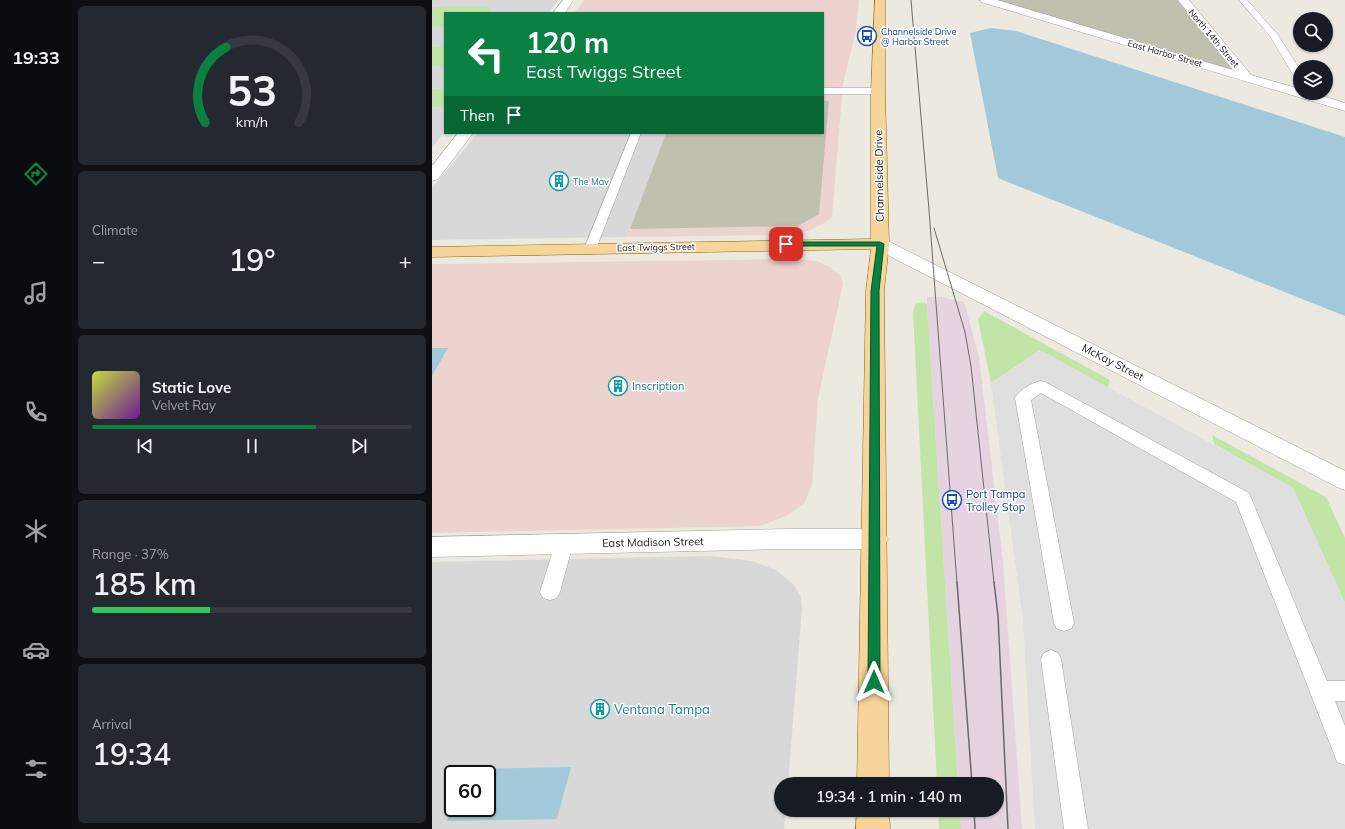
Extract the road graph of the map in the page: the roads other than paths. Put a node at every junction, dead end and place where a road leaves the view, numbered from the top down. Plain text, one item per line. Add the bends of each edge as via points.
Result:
1 (568, 0) edge
2 (880, 0) edge
3 (985, 0) edge
4 (1183, 0) edge
5 (1243, 0) edge
6 (560, 12) edge
7 (1293, 66) edge
8 (1246, 77) junction
9 (1293, 90) edge
10 (824, 91) edge
11 (878, 91) junction
12 (1324, 100) edge
13 (1345, 107) edge
14 (465, 134) edge
15 (636, 134) edge
16 (432, 176) edge
17 (880, 244) junction
18 (590, 249) junction
19 (432, 252) edge
20 (1345, 481) edge
21 (875, 539) junction
22 (564, 544) junction
23 (432, 547) edge
24 (550, 592) dead end
25 (1064, 623) dead end
26 (1051, 659) dead end
27 (1320, 691) junction
28 (1345, 691) edge
29 (1345, 754) edge
30 (873, 777) edge
31 (873, 817) edge
32 (873, 829) edge
33 (1076, 829) edge

1 - 6 street
2 - 11 main road, Channelside Drive
3 - 8 street, East Harbor Street
4 - 8 street, North 14th Street
5 - 7 lane via 1274,35
8 - 9 street, East Harbor Street
10 - 11 lane
11 - 17 main road, Channelside Drive
12 - 13 street, East Harbor Street
14 - 16 street
15 - 18 lane
17 - 18 main road, East Twiggs Street
17 - 20 street, McKay Street
17 - 21 main road, Channelside Drive via 875,291
18 - 19 main road, East Twiggs Street
21 - 22 street, East Madison Street
21 - 30 main road, Channelside Drive
22 - 23 street, East Madison Street
22 - 24 lane
25 - 27 lane via 1023,398 1040,386 1243,498
26 - 33 lane
27 - 28 lane
27 - 29 lane
31 - 32 main road

